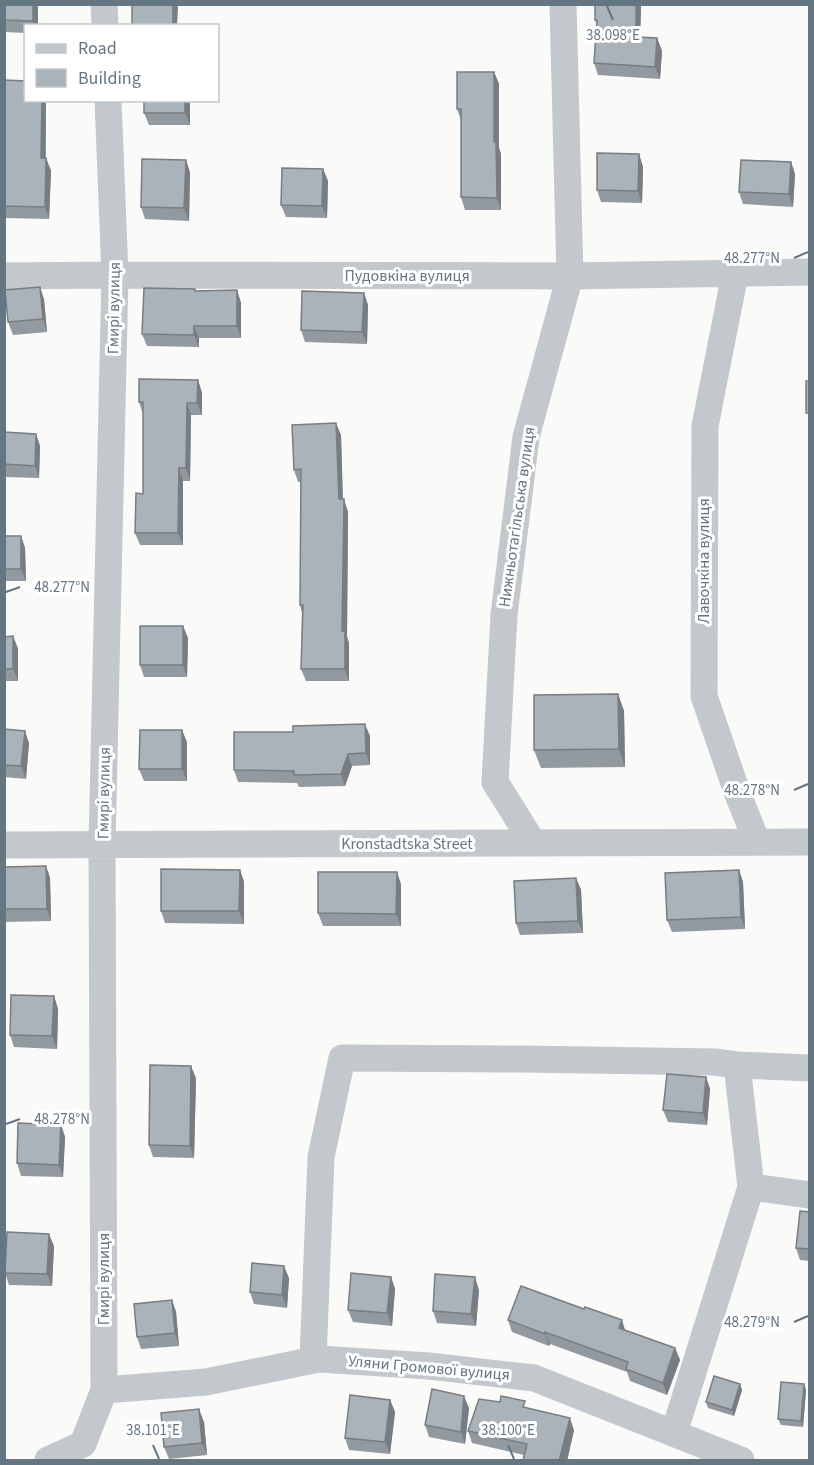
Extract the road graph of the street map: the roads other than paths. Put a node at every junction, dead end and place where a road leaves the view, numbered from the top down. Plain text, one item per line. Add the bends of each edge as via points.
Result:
1 (104, 4) edge
2 (563, 4) edge
3 (105, 24) edge
4 (108, 102) edge
5 (810, 272) edge
6 (735, 274) junction
7 (115, 275) junction
8 (4, 276) edge
9 (570, 276) junction
10 (757, 842) junction
11 (810, 842) edge
12 (533, 843) junction
13 (4, 845) edge
14 (102, 845) junction
15 (737, 1065) junction
16 (810, 1068) edge
17 (751, 1187) junction
18 (810, 1195) edge
19 (314, 1360) junction
20 (104, 1390) junction
21 (674, 1433) junction
22 (48, 1461) edge
23 (741, 1461) edge

1 - 3 street
2 - 9 street, Нижньотагільська вулиця
4 - 7 street, Гмирі вулиця
5 - 6 street, Пудовкіна вулиця
6 - 9 street, Пудовкіна вулиця
6 - 10 street, Лавочкіна вулиця via 705,426 704,696
7 - 8 street, Пудовкіна вулиця
7 - 9 street, Пудовкіна вулиця
7 - 14 street, Гмирі вулиця
9 - 12 street, Нижньотагільська вулиця via 526,437 504,615 495,782
10 - 11 street, Kronstadtska Street
10 - 12 street, Kronstadtska Street
12 - 14 street, Kronstadtska Street
13 - 14 street, Kronstadtska Street
14 - 20 street, Гмирі вулиця
15 - 16 street
15 - 17 street
15 - 19 street via 342,1058 321,1157
17 - 18 street
17 - 21 street
19 - 20 street, Уляни Громової вулиця via 206,1382
19 - 21 street, Уляни Громової вулиця via 429,1366 534,1378
20 - 22 street, Гмирі вулиця via 83,1444
21 - 23 street, Уляни Громової вулиця

